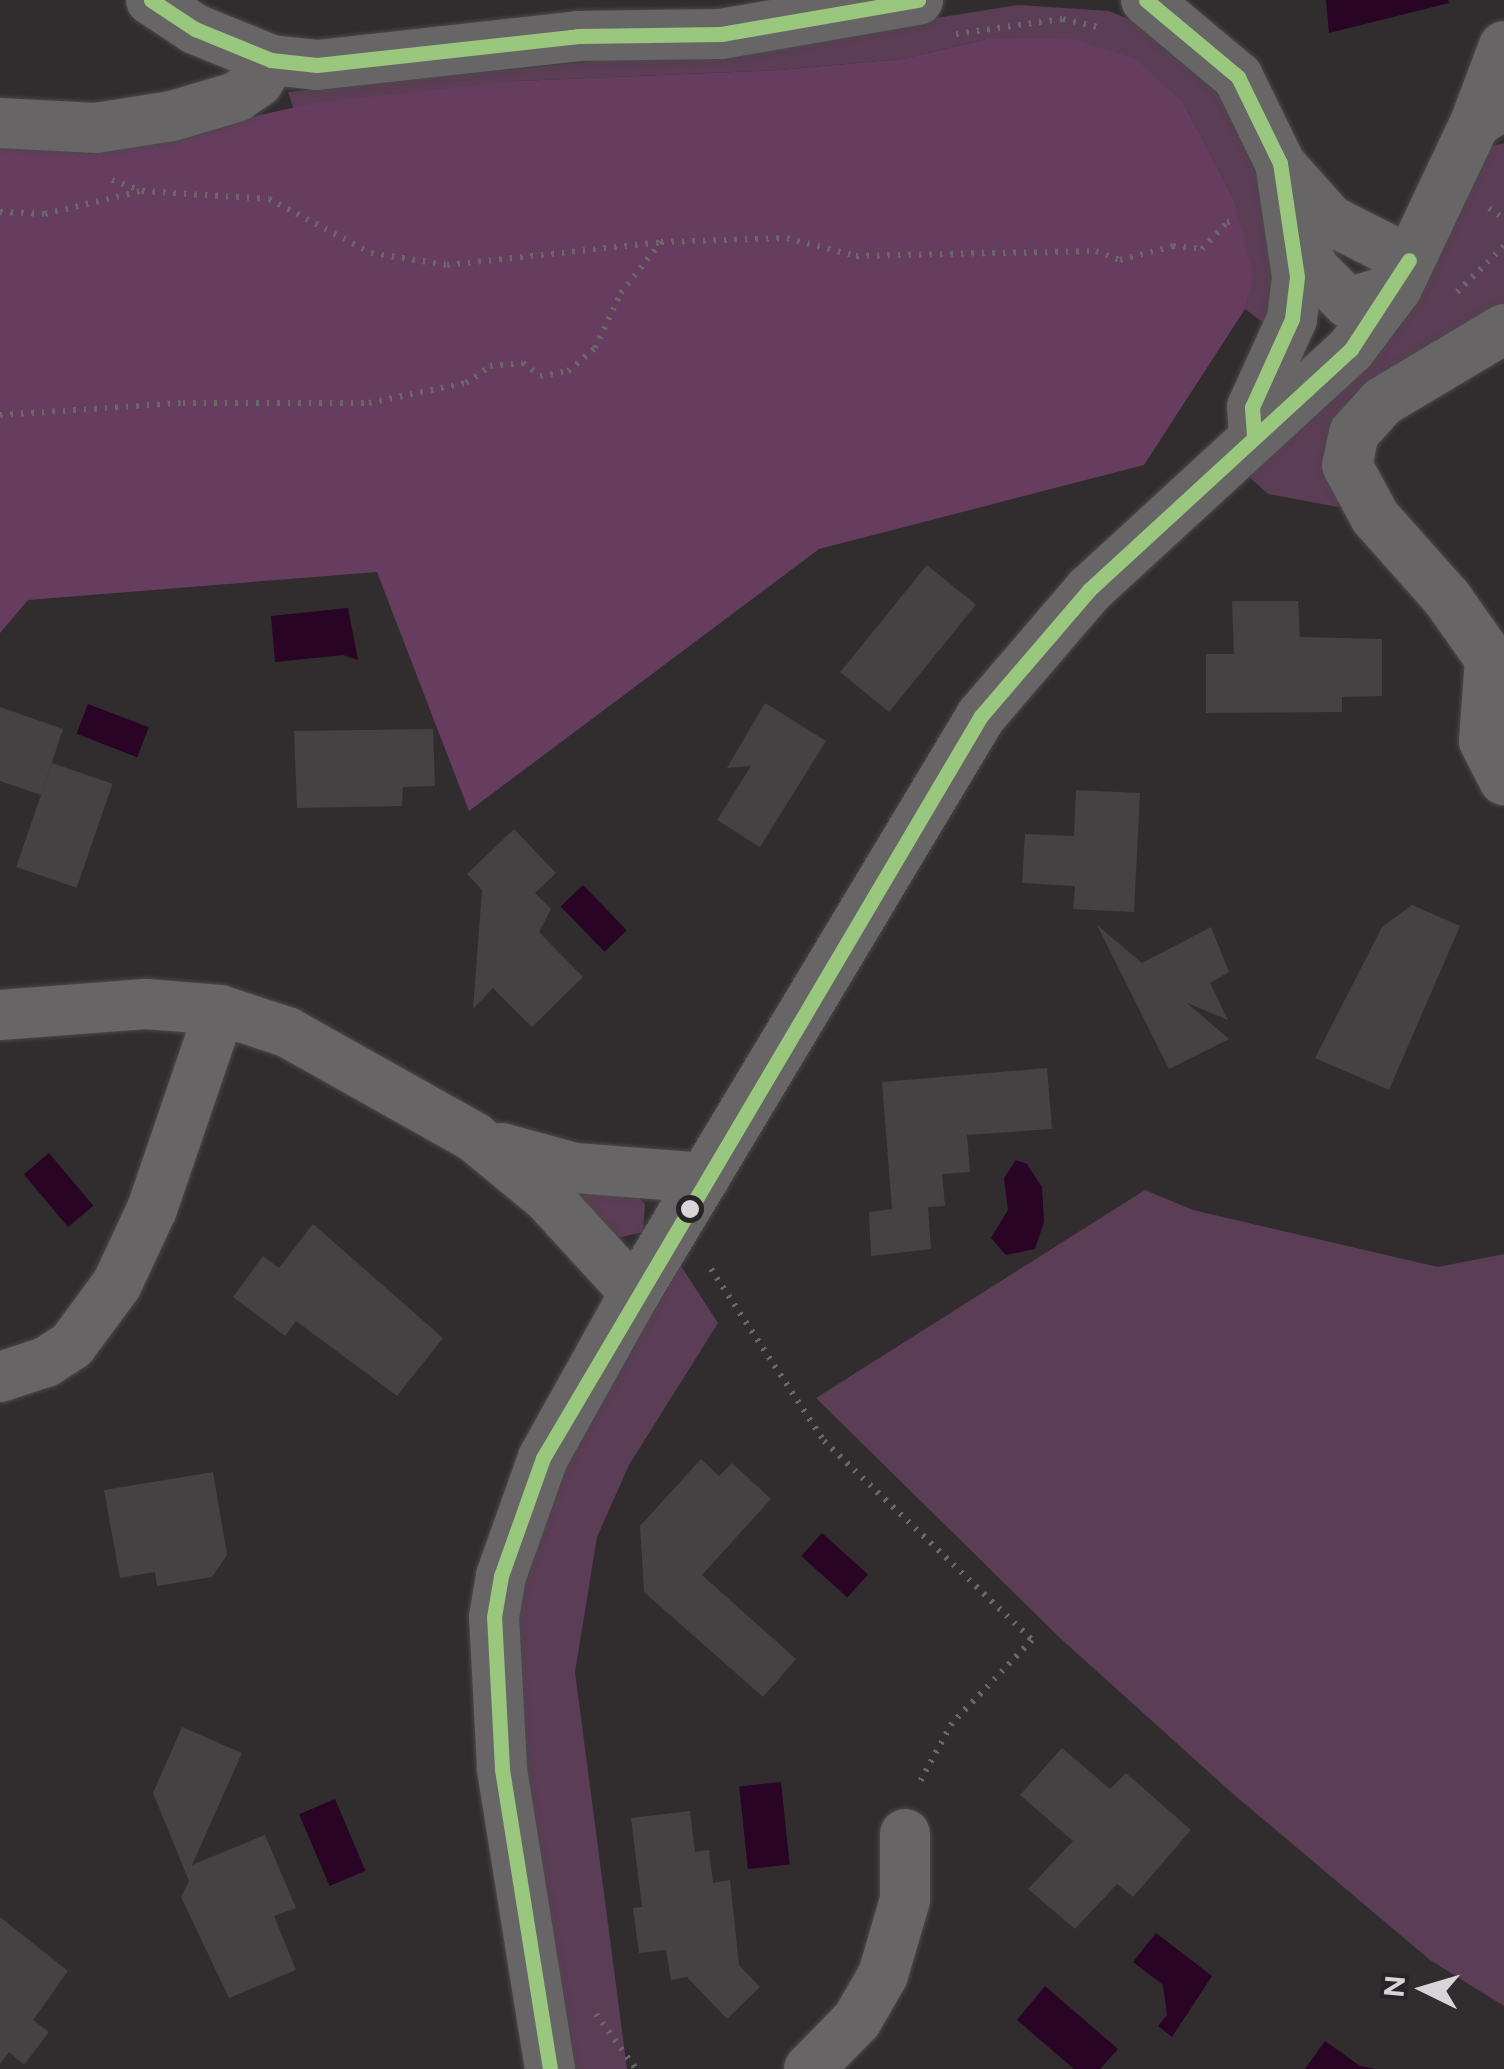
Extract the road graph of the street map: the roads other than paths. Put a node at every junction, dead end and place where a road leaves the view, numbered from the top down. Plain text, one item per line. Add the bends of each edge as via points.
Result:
1 (151, 0) edge
2 (1131, 16) edge
3 (934, 18) edge
4 (1504, 46) edge
5 (271, 60) junction
6 (1489, 114) edge
7 (0, 123) edge
8 (1280, 163) junction
9 (1292, 218) junction
10 (1402, 274) junction
11 (1504, 330) edge
12 (1254, 438) junction
13 (1497, 662) edge
14 (1504, 780) edge
15 (220, 1010) junction
16 (0, 1015) edge
17 (474, 1137) junction
18 (705, 1178) junction
19 (635, 1293) junction
20 (0, 1377) edge
21 (905, 1834) road end
22 (550, 2069) edge
23 (809, 2069) edge

1 - 5 street via 195,29
2 - 8 street via 1238,77
3 - 5 street via 721,34 578,36 317,65
4 - 6 street
5 - 7 street via 258,82 236,98 172,116 57,129
6 - 10 street
8 - 9 street
8 - 10 street via 1330,220
9 - 10 street via 1314,268 1348,302
9 - 12 street via 1292,319 1252,406
10 - 12 street via 1351,349
11 - 13 street via 1383,402 1348,448 1356,491
12 - 18 street via 1089,590 991,703
13 - 14 street via 1484,742
15 - 16 street via 146,1004
15 - 17 street via 287,1032
15 - 20 street via 152,1209 117,1284 72,1345
17 - 18 street via 544,1163
17 - 19 street via 548,1198
18 - 19 street
19 - 22 street via 526,1497 494,1617 502,1768
21 - 23 street via 905,1900 883,1975 857,2020

